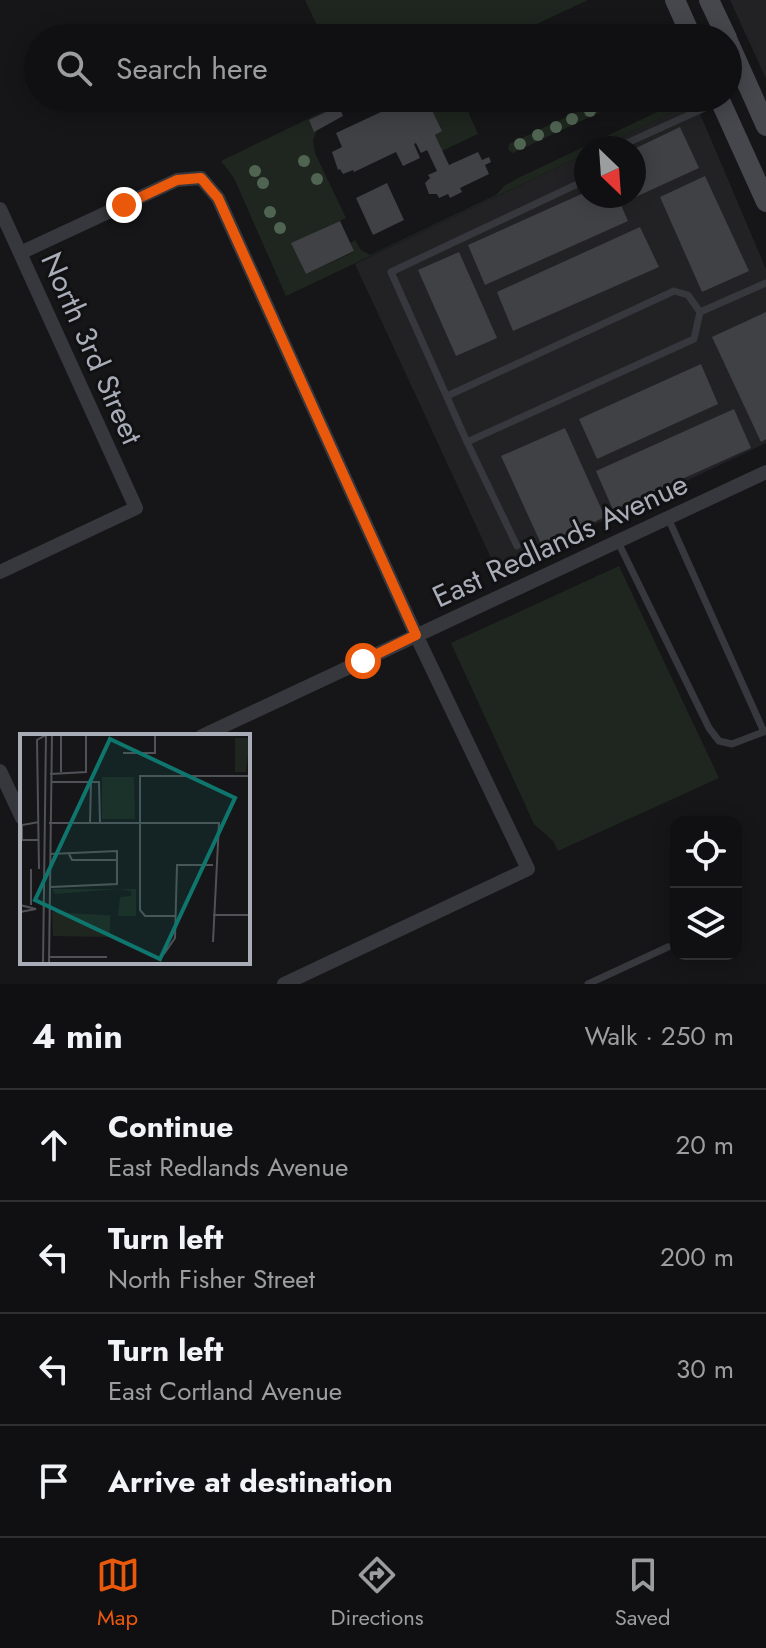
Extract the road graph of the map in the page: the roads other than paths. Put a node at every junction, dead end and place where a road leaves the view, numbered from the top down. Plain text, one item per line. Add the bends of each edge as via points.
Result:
1 (675, 0) edge
2 (709, 0) edge
3 (686, 24) edge
4 (720, 24) edge
5 (742, 73) edge
6 (694, 112) edge
7 (726, 112) edge
8 (766, 126) edge
9 (642, 136) edge
10 (574, 186) edge
11 (765, 195) edge
12 (0, 209) edge
13 (20, 253) junction
14 (766, 283) edge
15 (700, 312) junction
16 (447, 396) junction
17 (467, 442) junction
18 (766, 472) edge
19 (668, 518) junction
20 (618, 541) junction
21 (517, 546) dead end
22 (0, 572) edge
23 (416, 635) junction
24 (765, 731) edge
25 (206, 734) edge
26 (0, 771) edge
27 (20, 814) edge
28 (668, 947) dead end
29 (284, 984) edge
30 (588, 984) edge

1 - 3 main road
2 - 4 main road
5 - 8 main road
6 - 9 lane
7 - 11 main road
10 - 16 lane via 391,272
12 - 13 street, North 3rd Street
13 - 22 street, North 3rd Street via 136,508
13 - 23 street via 177,180 201,178 218,198
14 - 15 lane
15 - 16 lane via 688,295 674,291
15 - 17 lane via 694,339
16 - 17 lane
17 - 21 lane
18 - 19 street, East Redlands Avenue
19 - 20 street, East Redlands Avenue
19 - 24 lane
20 - 23 street, East Redlands Avenue
20 - 24 lane via 719,741 732,744
23 - 25 street, East Redlands Avenue
23 - 29 street via 528,869
26 - 27 street
28 - 30 lane

